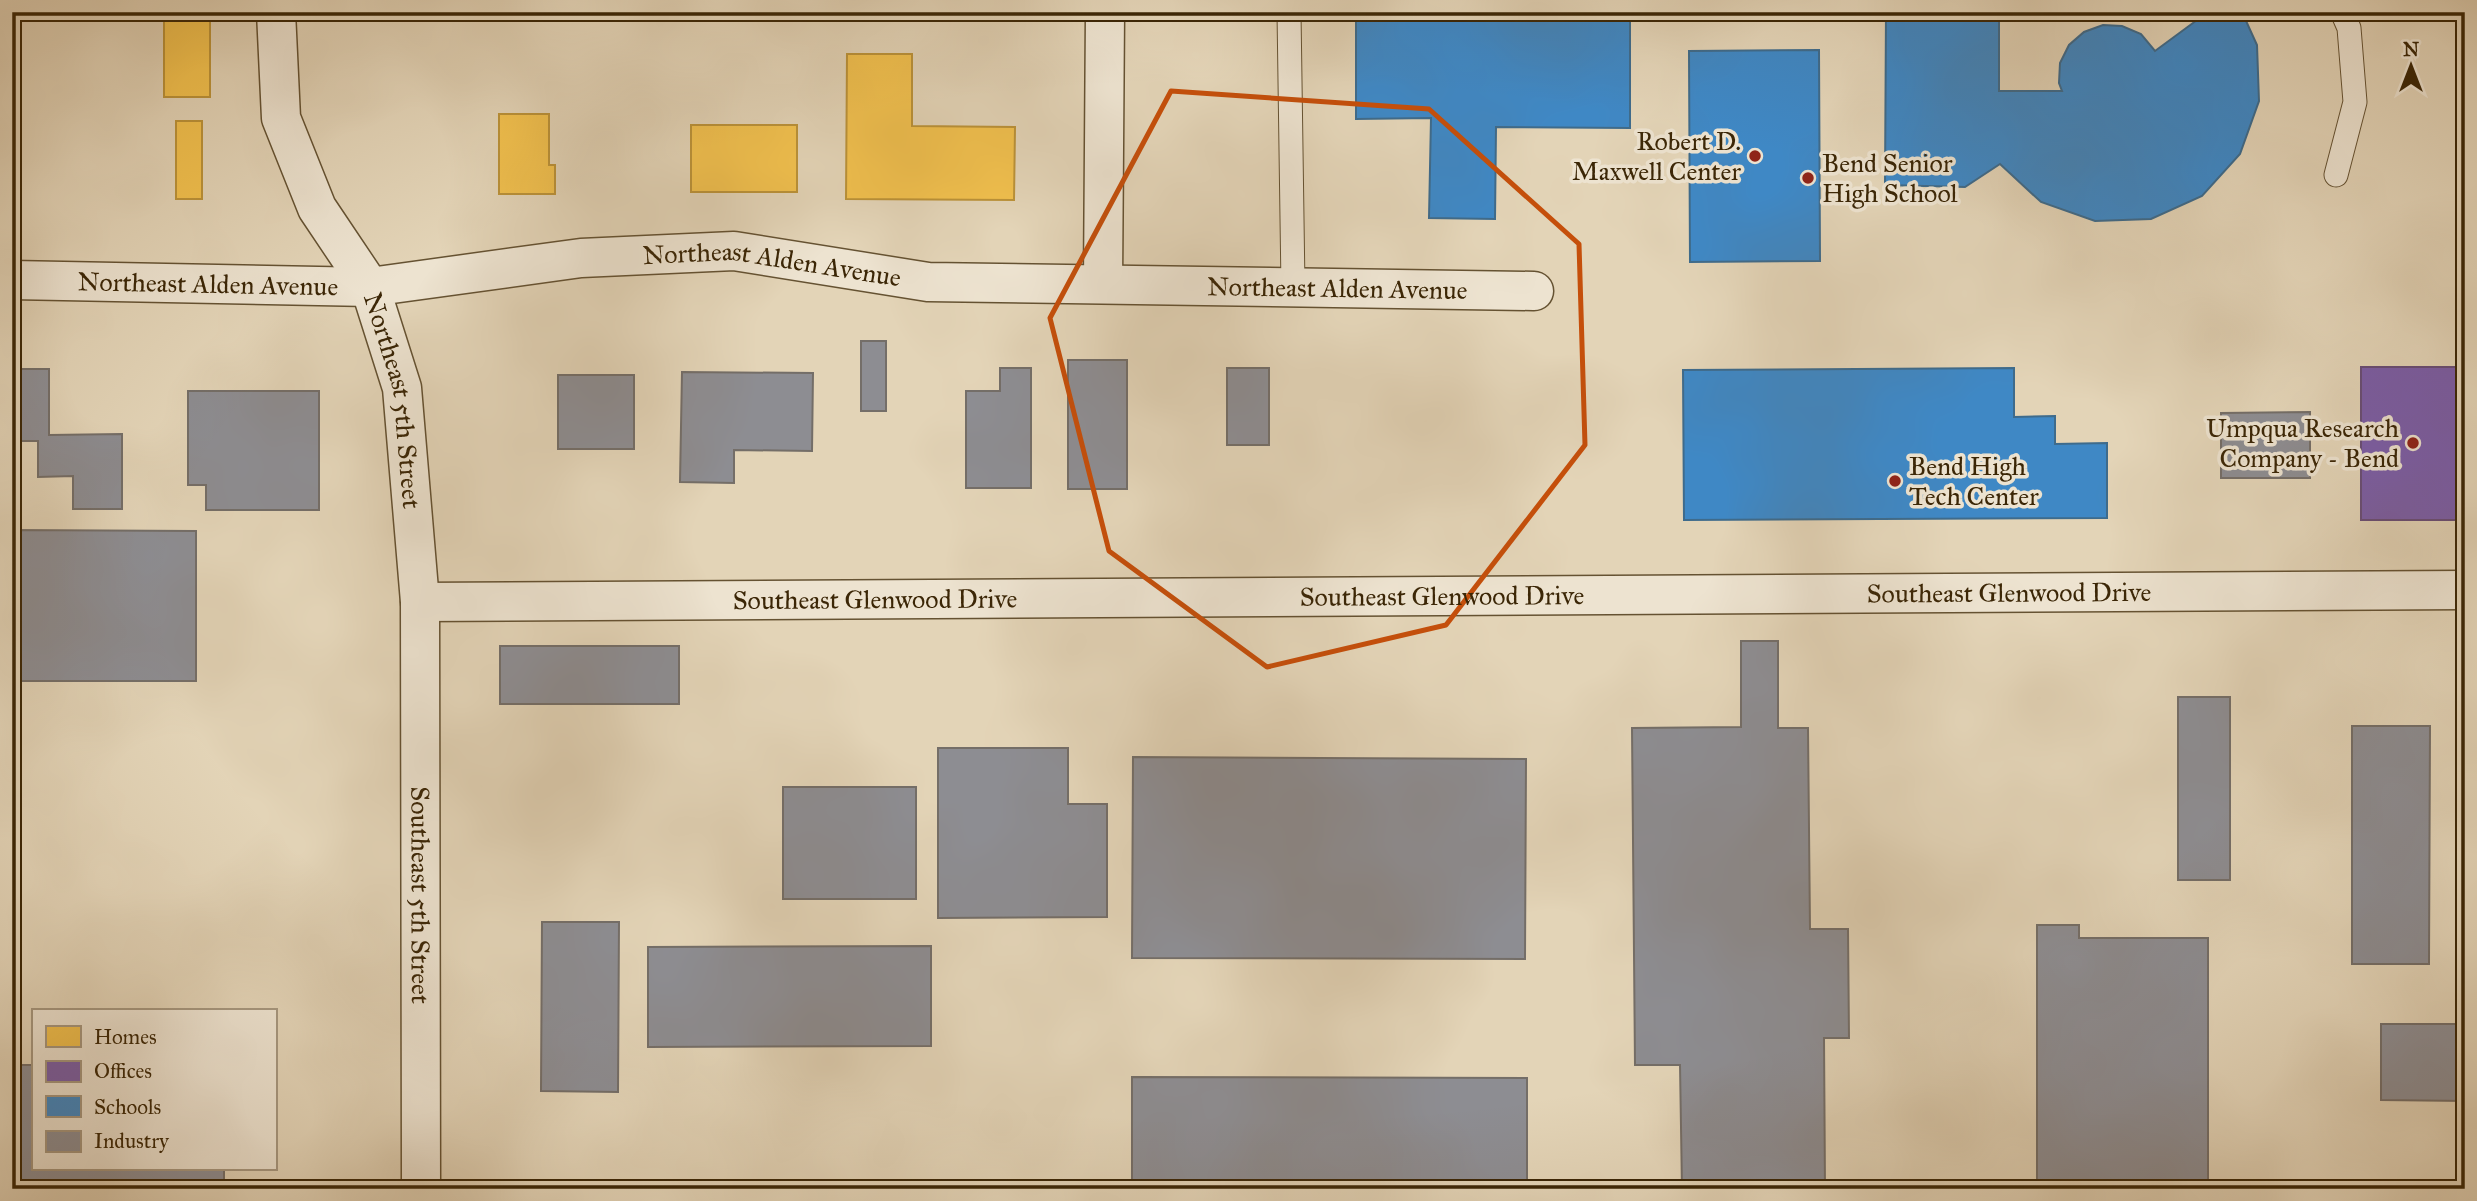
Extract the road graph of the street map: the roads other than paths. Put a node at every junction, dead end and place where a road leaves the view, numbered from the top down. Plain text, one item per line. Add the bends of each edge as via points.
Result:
1 (276, 12) edge
2 (1105, 12) edge
3 (1289, 12) edge
4 (2342, 12) edge
5 (2336, 175) dead end
6 (12, 280) edge
7 (1102, 283) junction
8 (370, 287) junction
9 (1293, 287) junction
10 (1534, 291) dead end
11 (2465, 590) edge
12 (420, 602) junction
13 (421, 1189) edge

1 - 8 street, Northeast 5th Street via 281,118 317,208
2 - 7 street
3 - 9 lane
4 - 5 lane via 2349,28 2355,103
6 - 8 street, Northeast Alden Avenue
7 - 8 street, Northeast Alden Avenue via 928,282 734,251 580,258
7 - 9 street, Northeast Alden Avenue
8 - 12 street, Northeast 5th Street via 402,387
9 - 10 street, Northeast Alden Avenue
11 - 12 street, Southeast Glenwood Drive
12 - 13 street, Southeast 5th Street

